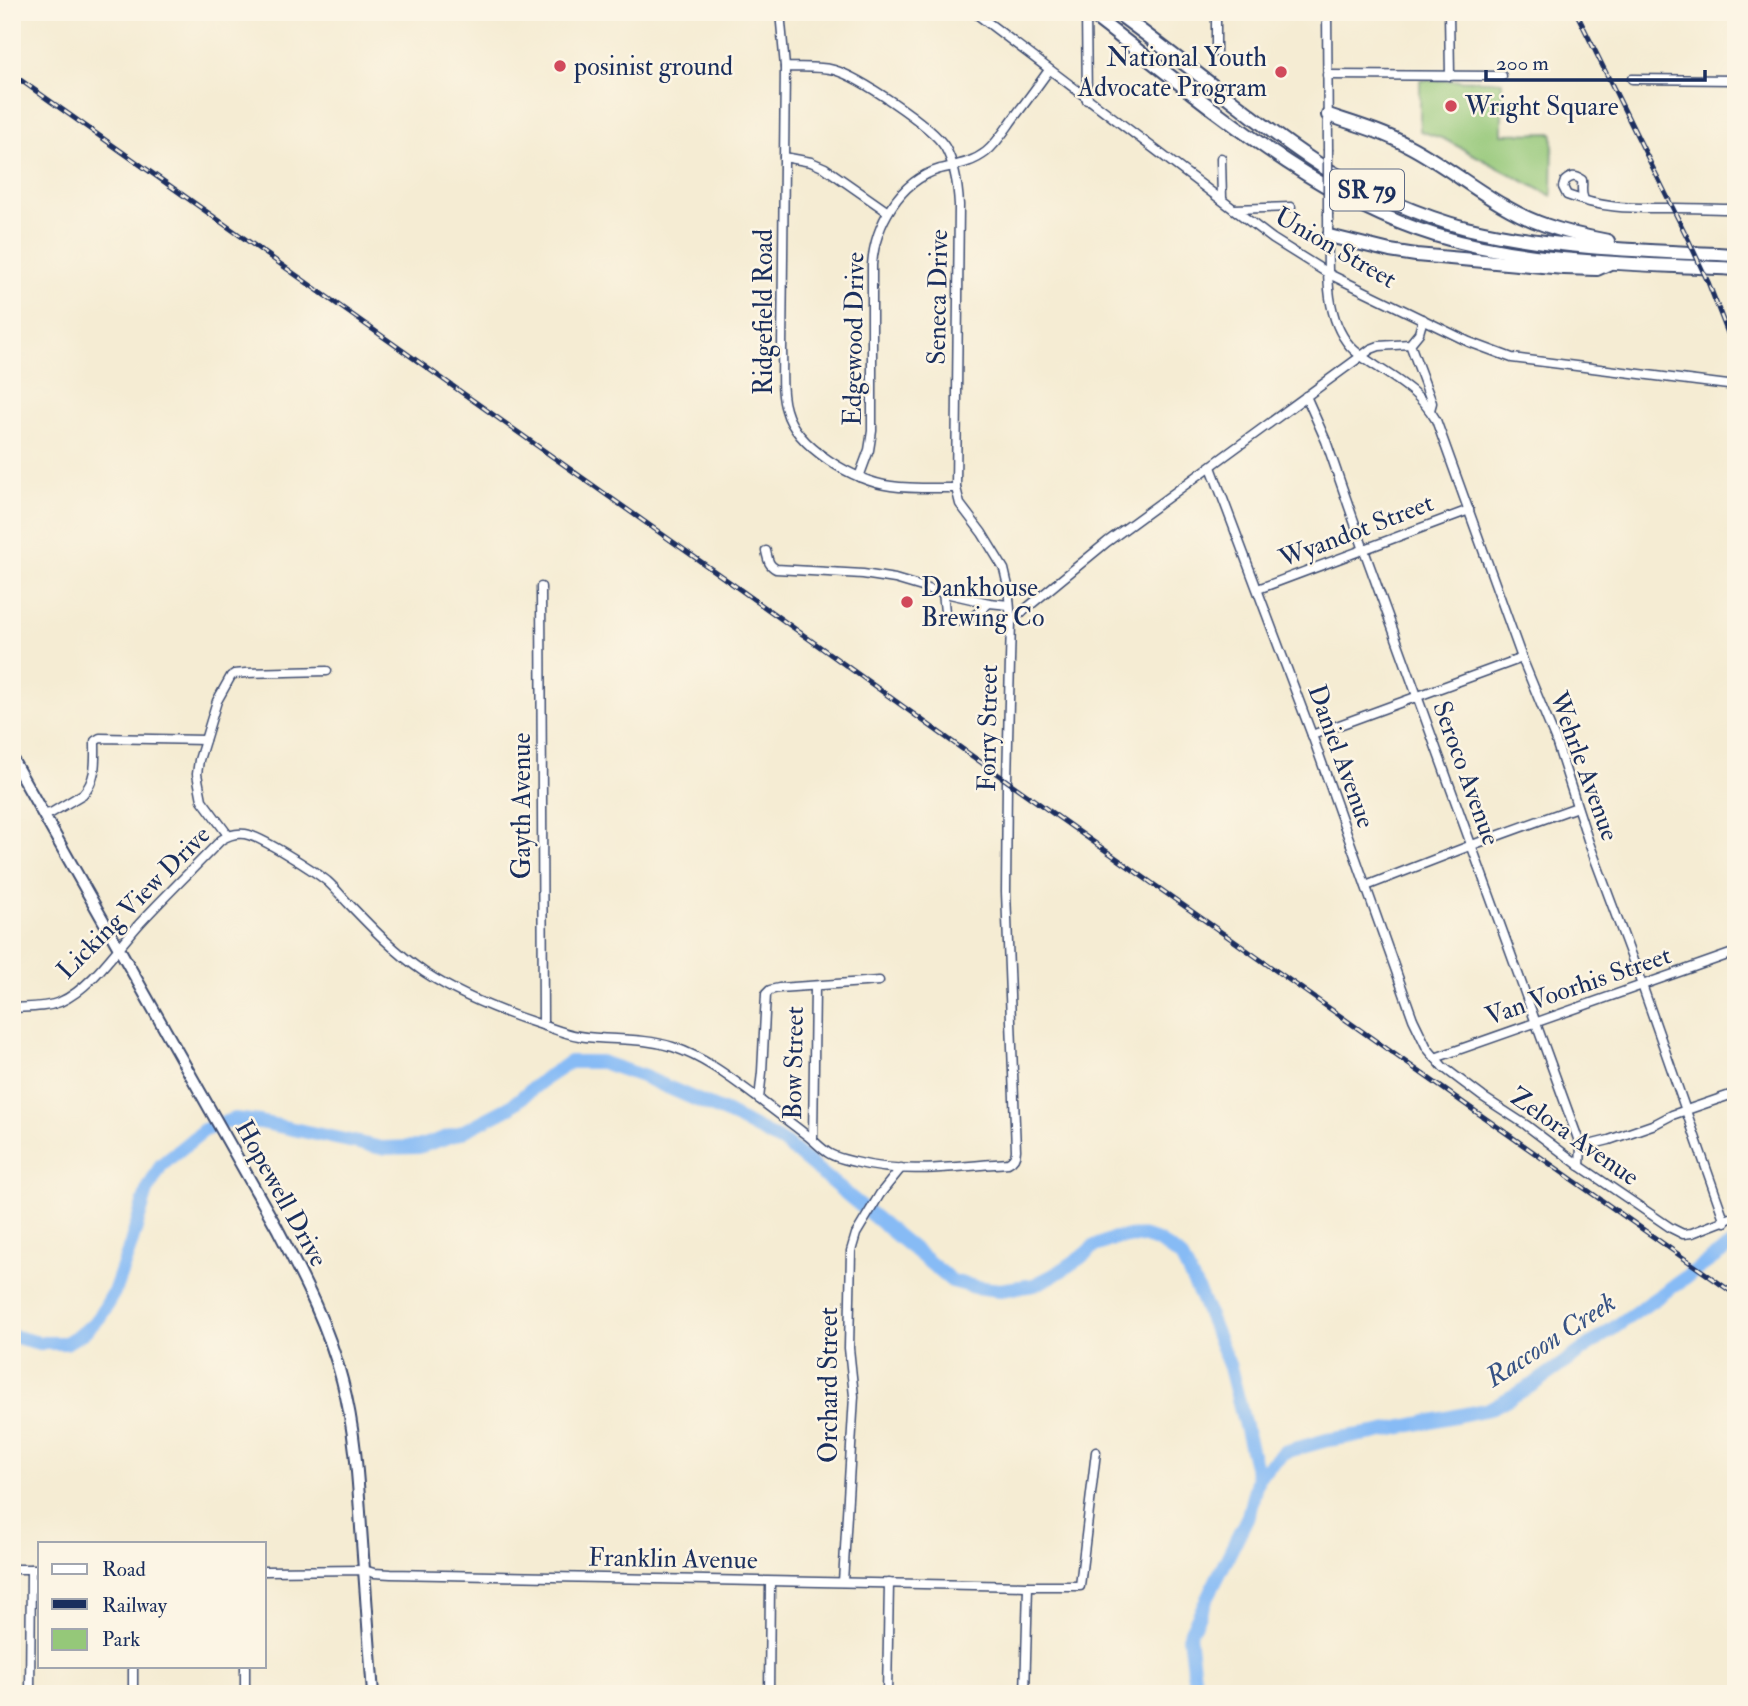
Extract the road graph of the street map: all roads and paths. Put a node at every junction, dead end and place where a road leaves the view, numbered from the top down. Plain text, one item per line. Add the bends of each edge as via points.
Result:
1 (780, 12) edge
2 (974, 12) edge
3 (1087, 12) edge
4 (1116, 12) edge
5 (1216, 12) edge
6 (1327, 12) edge
7 (1449, 12) edge
8 (1216, 52) dead end
9 (785, 67) junction
10 (1049, 71) junction
11 (1327, 75) junction
12 (1450, 76) junction
13 (1502, 76) dead end
14 (1632, 79) dead end
15 (1736, 80) edge
16 (1087, 100) junction
17 (1328, 116) junction
18 (784, 157) junction
19 (1221, 158) dead end
20 (953, 167) junction
21 (1222, 199) junction
22 (1584, 200) dead end
23 (1291, 207) dead end
24 (1234, 209) junction
25 (1736, 209) edge
26 (888, 212) junction
27 (1329, 236) junction
28 (1667, 252) junction
29 (1736, 255) edge
30 (1612, 261) junction
31 (1736, 269) edge
32 (1329, 274) junction
33 (1423, 319) junction
34 (1410, 344) junction
35 (1361, 356) junction
36 (1736, 386) edge
37 (1306, 396) junction
38 (1430, 410) junction
39 (1211, 467) junction
40 (859, 477) junction
41 (956, 488) junction
42 (1469, 510) junction
43 (1364, 550) junction
44 (766, 551) dead end
45 (541, 587) dead end
46 (1258, 589) junction
47 (943, 592) junction
48 (989, 603) junction
49 (1009, 605) junction
50 (1011, 621) junction
51 (1522, 658) junction
52 (327, 671) dead end
53 (1417, 696) junction
54 (1312, 735) junction
55 (205, 740) junction
56 (12, 759) edge
57 (1577, 807) junction
58 (43, 814) junction
59 (228, 835) junction
60 (1472, 845) junction
61 (1366, 887) junction
62 (119, 949) junction
63 (1736, 952) edge
64 (879, 981) dead end
65 (1642, 985) junction
66 (815, 986) junction
67 (12, 1008) edge
68 (1536, 1024) junction
69 (543, 1026) junction
70 (1435, 1058) junction
71 (1736, 1093) edge
72 (759, 1100) junction
73 (1686, 1110) junction
74 (813, 1140) junction
75 (1581, 1147) junction
76 (1580, 1166) junction
77 (901, 1168) junction
78 (1736, 1216) edge
79 (1725, 1222) junction
80 (1096, 1452) dead end
81 (12, 1569) edge
82 (36, 1569) edge
83 (364, 1570) junction
84 (266, 1571) edge
85 (770, 1581) junction
86 (843, 1582) junction
87 (889, 1583) junction
88 (1028, 1586) junction
89 (133, 1668) edge
90 (245, 1668) edge
91 (30, 1694) edge
92 (133, 1694) edge
93 (245, 1694) edge
94 (373, 1694) edge
95 (769, 1694) edge
96 (887, 1694) edge
97 (1025, 1694) edge

1 - 9 street, Ridgefield Road
2 - 10 street, Union Street
3 - 16 street
3 - 30 highway, SR 79 via 1227,119 1368,209 1434,235 1478,246
4 - 28 highway, SR 79 via 1265,127 1325,168 1377,195 1465,228 1546,242
5 - 8 street
6 - 11 street, Wehrle Avenue
7 - 12 street
9 - 18 street, Ridgefield Road
9 - 20 street, Seneca Drive via 828,69 864,83 934,136
10 - 16 street, Union Street
10 - 20 street, Edgewood Drive via 992,146 976,159
11 - 12 street
11 - 17 street, Wehrle Avenue
12 - 13 street
14 - 15 street
16 - 21 street, Union Street
17 - 27 street, Wehrle Avenue, bridge
17 - 28 highway via 1409,146 1544,225
18 - 26 street via 825,168
18 - 40 street, Ridgefield Road via 785,408 810,446
19 - 21 street
20 - 26 street, Edgewood Drive via 919,179
20 - 41 street, Seneca Drive via 959,205
21 - 24 street, Union Street
22 - 25 street via 1623,209
23 - 24 street
24 - 32 street, Union Street
26 - 40 street, Edgewood Drive via 873,253 872,431
27 - 30 highway via 1441,258 1597,269
27 - 32 street, Wehrle Avenue
28 - 29 highway, SR 79
30 - 31 highway, SR 79
32 - 33 street, Union Street
32 - 35 street, Wehrle Avenue via 1337,325
33 - 34 street
33 - 36 street, Union Street via 1512,358
34 - 35 street via 1376,346
34 - 38 street via 1432,403
35 - 37 street
35 - 38 street, Wehrle Avenue via 1413,390
37 - 39 street
37 - 43 street, Seroco Avenue
38 - 42 street, Wehrle Avenue
39 - 46 street, Daniel Avenue
39 - 50 street via 1107,542
40 - 41 street, Ridgefield Road via 891,486
41 - 49 street, Seneca Drive via 960,504 1004,569
42 - 43 street, Wyandot Street
42 - 51 street, Wehrle Avenue
43 - 46 street, Wyandot Street
43 - 53 street, Seroco Avenue
44 - 47 street via 768,562 776,569 863,574
45 - 69 street, Gayth Avenue
46 - 54 street, Daniel Avenue
47 - 48 street
47 - 48 street via 945,612 954,620 967,620
48 - 49 street
49 - 50 street, Seneca Drive
50 - 77 street, Forry Street via 1006,892 1016,1154 1008,1163
51 - 53 street
51 - 57 street, Wehrle Avenue
52 - 55 street via 234,674 217,701
53 - 54 street
53 - 60 street, Seroco Avenue
54 - 61 street, Daniel Avenue
55 - 58 street via 100,738 95,741 94,776 87,790
55 - 59 street via 197,774 200,792 206,808
56 - 58 main road, Hopewell Drive
57 - 60 street
57 - 65 street, Wehrle Avenue
58 - 62 main road, Hopewell Drive
59 - 62 street, Licking View Drive
59 - 69 street, Licking View Drive via 256,838 317,873 432,977 495,1009
60 - 61 street
60 - 68 street, Seroco Avenue
61 - 70 street, Daniel Avenue via 1413,1019
62 - 67 street, Licking View Drive via 61,1001
62 - 83 main road, Hopewell Drive via 316,1304 347,1400
63 - 65 street, Van Voorhis Street
64 - 66 street
65 - 68 street, Van Voorhis Street
65 - 73 street, Wehrle Avenue
66 - 72 street via 779,988 766,994
66 - 74 street, Bow Street
68 - 70 street, Van Voorhis Street
68 - 75 street, Seroco Avenue
69 - 72 street, Licking View Drive via 580,1036 672,1047 704,1060
70 - 76 street, Zelora Avenue
71 - 73 street
72 - 74 street, Licking View Drive
73 - 75 street
73 - 79 street, Wehrle Avenue
74 - 77 street, Licking View Drive via 836,1157
75 - 76 street, Seroco Avenue
76 - 79 street, Zelora Avenue via 1683,1234
77 - 86 street, Orchard Street via 856,1234 850,1262 849,1348 854,1396
78 - 79 street
80 - 88 street, Franklin Avenue via 1080,1586
81 - 82 street
82 - 91 street
83 - 84 street, Franklin Avenue
83 - 85 street, Franklin Avenue
83 - 94 main road, Hopewell Drive
85 - 86 street, Franklin Avenue
85 - 95 street
86 - 87 street, Franklin Avenue
87 - 88 street, Franklin Avenue
87 - 96 street
88 - 97 street
89 - 92 street
90 - 93 street

